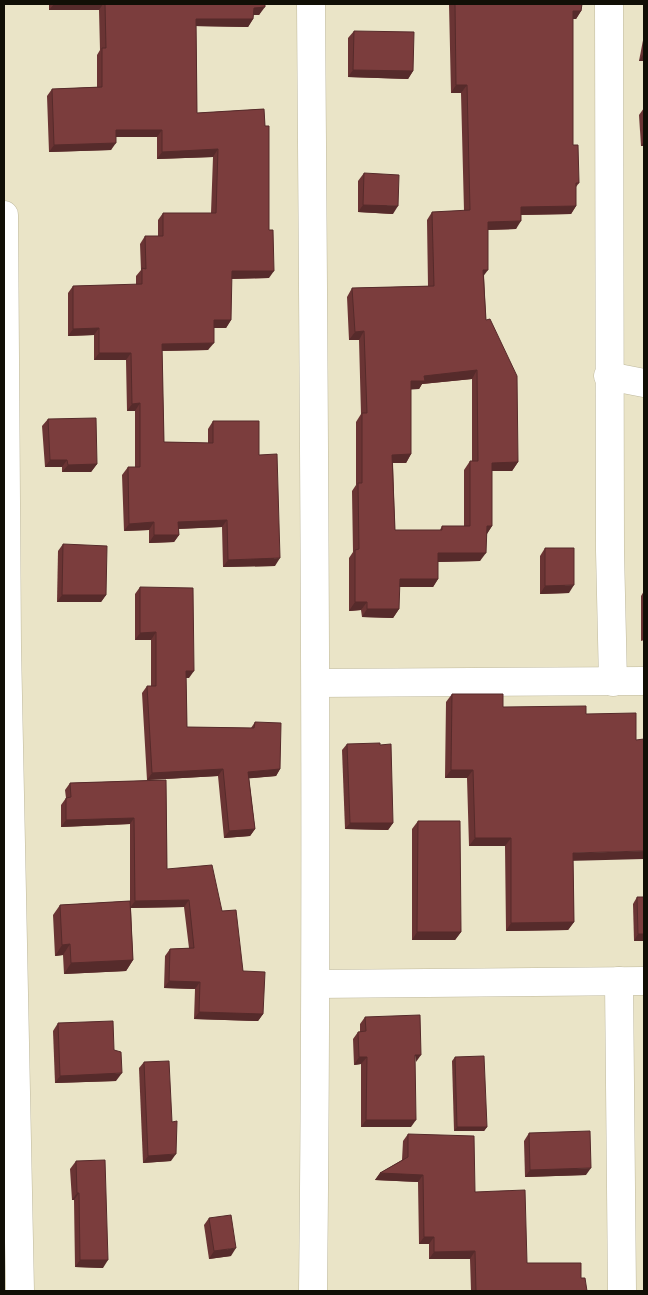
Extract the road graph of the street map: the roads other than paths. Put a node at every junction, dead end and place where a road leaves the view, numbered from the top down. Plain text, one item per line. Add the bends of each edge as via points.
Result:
1 (311, 4) edge
2 (609, 4) edge
3 (4, 215) edge
4 (608, 376) junction
5 (644, 383) edge
6 (5, 646) edge
7 (644, 681) edge
8 (613, 682) junction
9 (316, 684) junction
10 (632, 981) edge
11 (316, 984) junction
12 (20, 1291) edge
13 (313, 1291) edge
14 (622, 1291) edge

1 - 9 street
2 - 4 street
3 - 6 street
4 - 5 street
4 - 8 street
6 - 12 street
7 - 8 street
8 - 9 street
9 - 11 street
10 - 11 street
10 - 14 street
11 - 13 street

